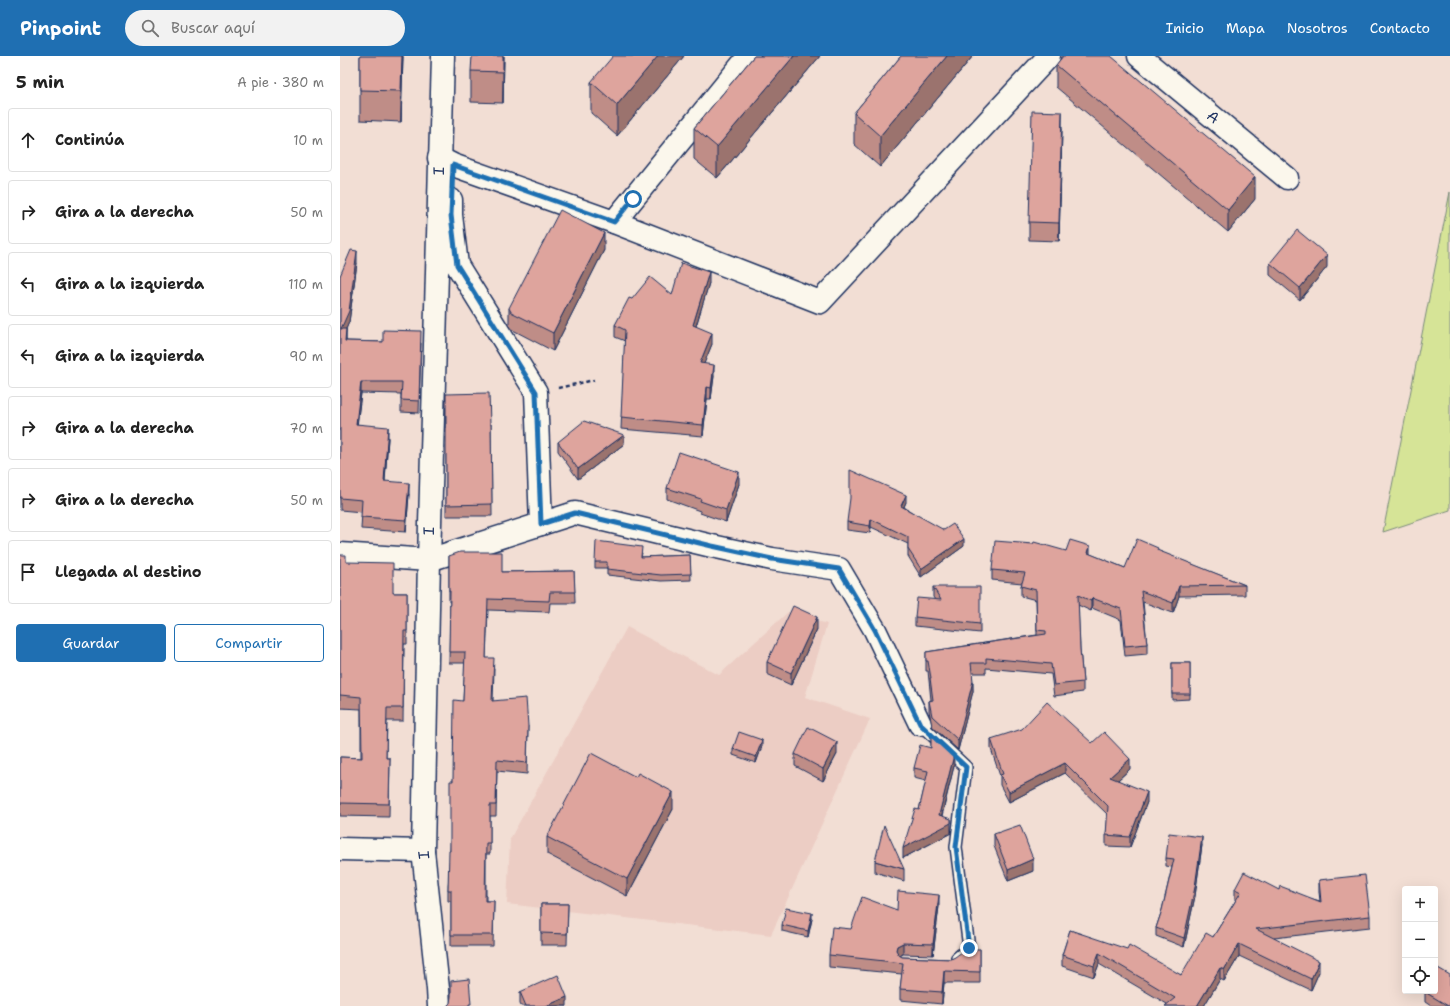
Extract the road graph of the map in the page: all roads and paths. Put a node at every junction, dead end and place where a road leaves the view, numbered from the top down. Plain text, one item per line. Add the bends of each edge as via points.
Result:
1 (443, 56) edge
2 (749, 56) edge
3 (1049, 56) edge
4 (1139, 56) edge
5 (446, 162) junction
6 (1287, 178) dead end
7 (614, 222) junction
8 (594, 380) dead end
9 (536, 392) junction
10 (541, 524) junction
11 (340, 554) edge
12 (428, 560) junction
13 (920, 724) joint
14 (340, 849) edge
15 (423, 851) junction
16 (944, 962) edge
17 (439, 1006) edge

1 - 5 street, I
2 - 7 street
3 - 7 street via 820,302
4 - 6 street, A
5 - 7 street
5 - 9 street via 457,265
5 - 12 street, I
8 - 9 path
9 - 10 street
10 - 12 street
10 - 13 street via 575,513 772,559 839,569 875,630
11 - 12 street
12 - 15 street, I
13 - 16 lane via 966,767 956,847 969,948 951,963
14 - 15 street
15 - 17 street, I

